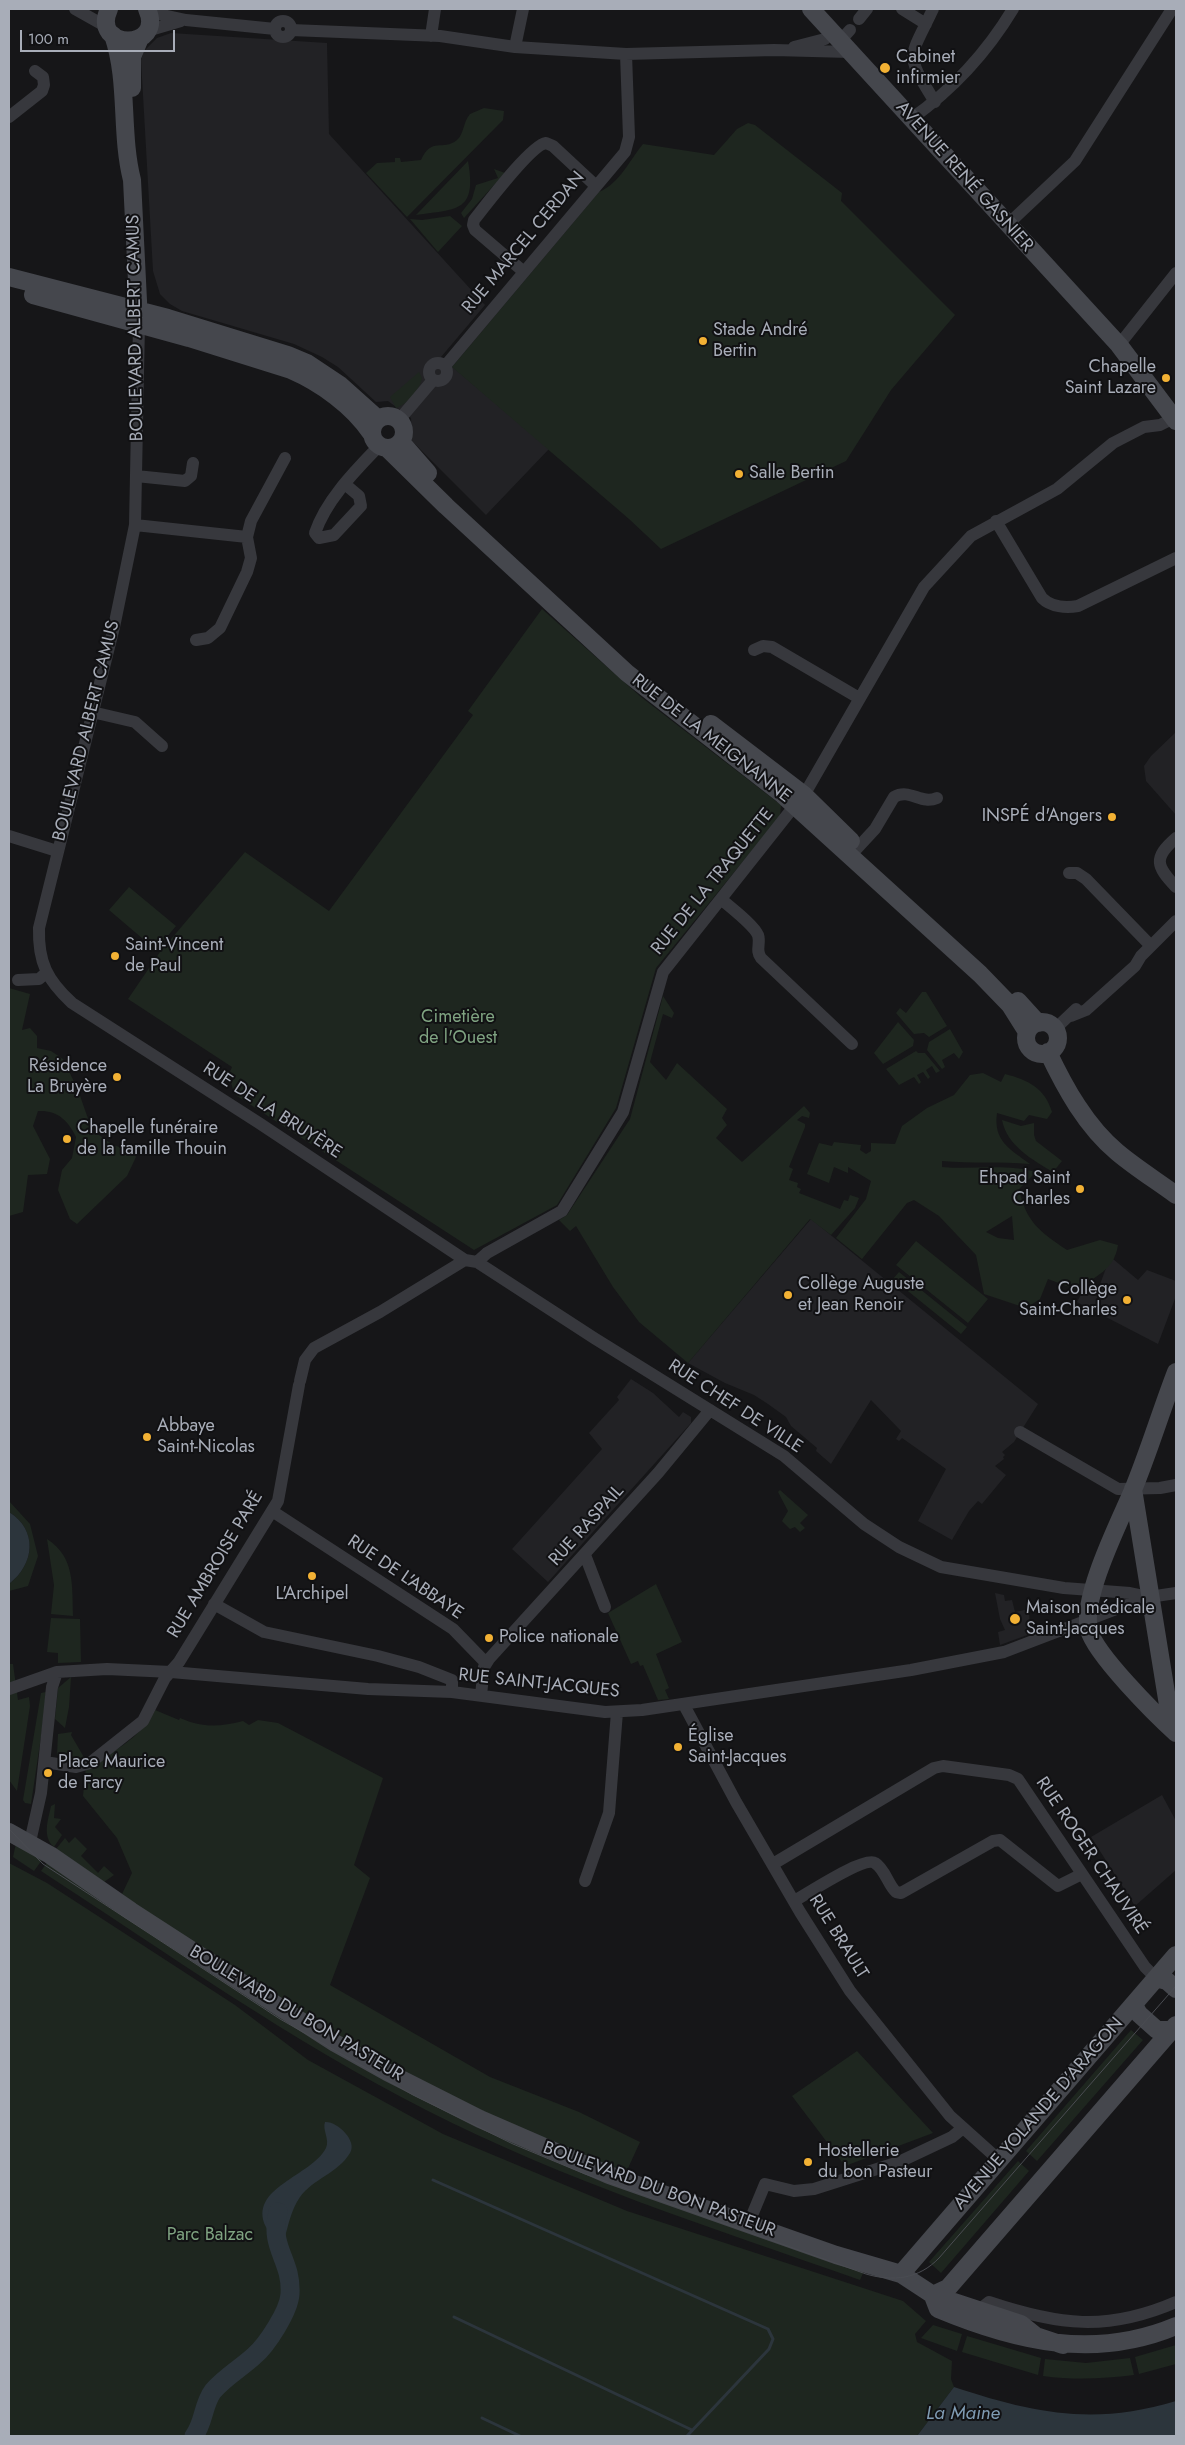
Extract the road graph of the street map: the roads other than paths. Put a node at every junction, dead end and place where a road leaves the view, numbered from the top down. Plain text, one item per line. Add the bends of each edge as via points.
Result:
1 (75, 9) edge
2 (109, 9) edge
3 (435, 9) edge
4 (523, 9) edge
5 (811, 9) edge
6 (902, 9) edge
7 (933, 9) edge
8 (1013, 9) edge
9 (1172, 9) edge
10 (148, 10) edge
11 (186, 20) junction
12 (284, 22) edge
13 (926, 24) junction
14 (110, 31) junction
15 (144, 34) junction
16 (431, 36) junction
17 (843, 38) junction
18 (515, 47) junction
19 (774, 50) junction
20 (626, 54) junction
21 (35, 71) dead end
22 (935, 102) junction
23 (9, 117) edge
24 (911, 119) junction
25 (132, 180) junction
26 (596, 186) junction
27 (1007, 225) junction
28 (524, 272) junction
29 (1176, 273) edge
30 (9, 276) edge
31 (9, 288) edge
32 (139, 317) junction
33 (1118, 345) junction
34 (1175, 419) edge
35 (399, 420) joint
36 (384, 438) junction
37 (285, 458) dead end
38 (193, 463) dead end
39 (136, 476) junction
40 (346, 485) dead end
41 (996, 521) junction
42 (135, 525) junction
43 (247, 537) junction
44 (1176, 558) edge
45 (196, 640) dead end
46 (754, 650) dead end
47 (859, 698) junction
48 (92, 712) junction
49 (162, 746) dead end
50 (937, 798) dead end
51 (800, 800) junction
52 (9, 836) edge
53 (1176, 838) edge
54 (57, 851) junction
55 (854, 852) junction
56 (1069, 873) dead end
57 (1176, 887) edge
58 (721, 898) junction
59 (1176, 921) edge
60 (1151, 946) junction
61 (49, 978) junction
62 (18, 980) dead end
63 (1033, 1027) junction
64 (1055, 1029) junction
65 (852, 1044) dead end
66 (1048, 1052) junction
67 (1176, 1195) edge
68 (471, 1261) junction
69 (1176, 1372) edge
70 (710, 1410) junction
71 (1020, 1432) dead end
72 (1176, 1485) edge
73 (1133, 1489) junction
74 (272, 1511) junction
75 (584, 1555) junction
76 (1094, 1591) junction
77 (1176, 1593) edge
78 (1149, 1597) junction
79 (214, 1604) junction
80 (605, 1607) dead end
81 (1088, 1620) junction
82 (486, 1663) junction
83 (57, 1672) junction
84 (171, 1672) junction
85 (9, 1688) edge
86 (452, 1692) junction
87 (481, 1695) junction
88 (684, 1706) junction
89 (617, 1712) junction
90 (1176, 1727) edge
91 (1176, 1733) edge
92 (45, 1762) junction
93 (9, 1832) edge
94 (30, 1842) junction
95 (773, 1864) junction
96 (1082, 1874) junction
97 (585, 1881) dead end
98 (794, 1901) junction
99 (1176, 1955) edge
100 (1156, 1978) junction
101 (1176, 1989) edge
102 (1134, 2005) junction
103 (1175, 2029) edge
104 (963, 2128) junction
105 (999, 2160) junction
106 (748, 2225) junction
107 (901, 2274) junction
108 (933, 2295) junction
109 (1176, 2302) edge
110 (979, 2310) junction
111 (1176, 2326) edge
112 (1063, 2345) junction

1 - 14 street
2 - 14 main road, BOULEVARD ALBERT CAMUS via 106,18
3 - 16 street
4 - 18 street
5 - 17 main road, AVENUE RENÉ GASNIER
6 - 13 street
7 - 13 street
8 - 22 street via 992,40
9 - 27 street via 1075,161
10 - 11 street
10 - 15 main road, BOULEVARD ALBERT CAMUS via 150,23
11 - 12 street
11 - 15 street
12 - 16 street
13 - 22 street via 913,49 912,61
14 - 15 main road via 128,42
14 - 25 main road, BOULEVARD ALBERT CAMUS via 121,85 127,161
15 - 25 main road, BOULEVARD ALBERT CAMUS via 131,65 136,162
16 - 18 street
17 - 19 street
17 - 19 street
17 - 24 main road, AVENUE RENÉ GASNIER
18 - 20 street
19 - 20 street
20 - 26 street, RUE MARCEL CERDAN via 629,143
21 - 23 street via 43,77 42,91
22 - 24 street
24 - 27 main road, AVENUE RENÉ GASNIER
25 - 32 main road, BOULEVARD ALBERT CAMUS
26 - 28 street, RUE MARCEL CERDAN
26 - 28 street via 546,142 538,146 512,174 473,225
27 - 33 main road, AVENUE RENÉ GASNIER
28 - 35 street, RUE MARCEL CERDAN via 445,366 436,362 430,367 429,375 434,380
29 - 33 street
30 - 32 main road, RUE DE LA MEIGNANNE
31 - 32 main road, RUE DE LA MEIGNANNE
32 - 36 main road, RUE DE LA MEIGNANNE via 276,350 303,361 340,384
32 - 39 street, BOULEVARD ALBERT CAMUS
33 - 34 main road, AVENUE RENÉ GASNIER
34 - 41 street, RUE DE LA TRAQUETTE via 1144,427 1113,443 1057,488
35 - 36 main road via 390,416
36 - 40 street
36 - 51 main road, RUE DE LA MEIGNANNE via 446,506 627,673
37 - 43 street via 251,521
38 - 39 street via 191,476 185,481
39 - 42 street, BOULEVARD ALBERT CAMUS
41 - 44 street via 1042,598 1068,608
41 - 47 street, RUE DE LA TRAQUETTE via 971,536 924,587
42 - 43 street
42 - 48 street, BOULEVARD ALBERT CAMUS
43 - 45 street via 251,558 224,621 208,638
46 - 47 street via 763,646 772,648
47 - 51 street, RUE DE LA TRAQUETTE
48 - 49 street via 135,722
48 - 54 street, BOULEVARD ALBERT CAMUS
50 - 55 street via 925,800 906,794 894,798 875,829
51 - 55 main road, RUE DE LA MEIGNANNE
51 - 58 street, RUE DE LA TRAQUETTE
52 - 54 street
53 - 57 street via 1159,858 1164,874
54 - 61 street, BOULEVARD ALBERT CAMUS via 39,928 38,949
55 - 63 main road, RUE DE LA MEIGNANNE via 992,970
56 - 60 street via 1086,878
58 - 65 street via 756,932 759,940 757,951 761,958
58 - 68 street, RUE DE LA TRAQUETTE via 663,972 623,1112 562,1211
59 - 60 street
60 - 64 street via 1098,988
61 - 62 street
61 - 68 street, RUE DE LA BRUYÈRE via 72,1003
63 - 64 main road via 1048,1023
63 - 66 main road via 1026,1040 1032,1050
64 - 66 main road via 1058,1034 1056,1044
66 - 67 main road via 1058,1074 1096,1131 1117,1152
68 - 70 street, RUE CHEF DE VILLE
68 - 74 street, RUE AMBROISE PARÉ via 314,1348 305,1360 279,1497
69 - 73 main road
70 - 75 street, RUE RASPAIL
70 - 76 street, RUE CHEF DE VILLE via 784,1456 883,1537 934,1565
71 - 73 street via 1115,1487
72 - 73 street
73 - 76 main road
73 - 78 main road
74 - 79 street, RUE AMBROISE PARÉ
74 - 82 street, RUE DE L'ABBAYE via 453,1629
75 - 80 street
75 - 82 street, RUE RASPAIL
76 - 78 street, RUE CHEF DE VILLE
76 - 81 main road
77 - 78 street
78 - 81 street, RUE SAINT-JACQUES
78 - 90 main road via 1168,1705
79 - 84 street, RUE AMBROISE PARÉ
79 - 86 street via 264,1632 378,1656 441,1674 452,1680
81 - 88 street, RUE SAINT-JACQUES via 1004,1652
81 - 91 main road via 1094,1643 1153,1713
82 - 87 street
83 - 84 street, RUE SAINT-JACQUES via 107,1669
83 - 85 street, RUE SAINT-JACQUES
83 - 92 street via 52,1687
84 - 86 street, RUE SAINT-JACQUES via 368,1689
84 - 92 street, RUE AMBROISE PARÉ via 143,1721 90,1763 76,1767
86 - 87 street, RUE SAINT-JACQUES
87 - 89 street, RUE SAINT-JACQUES
88 - 89 street, RUE SAINT-JACQUES
88 - 95 street, RUE BRAULT
89 - 97 street via 609,1813
92 - 94 street via 38,1814
93 - 94 main road, BOULEVARD DU BON PASTEUR
94 - 106 main road, BOULEVARD DU BON PASTEUR via 272,2004 388,2072 472,2116 543,2148
95 - 96 street, RUE ROGER CHAUVIRÉ via 934,1768 943,1766 1001,1773 1018,1779
95 - 98 street, RUE BRAULT
96 - 98 street via 1058,1886 1000,1840 904,1892 896,1892 877,1864 870,1862 857,1865
96 - 100 street, RUE ROGER CHAUVIRÉ via 1145,1967
98 - 104 street, RUE BRAULT via 862,2008
99 - 100 main road, AVENUE YOLANDE D’ARAGON
100 - 101 main road via 1167,1981
100 - 102 main road, AVENUE YOLANDE D’ARAGON
102 - 103 main road via 1157,2030
102 - 105 main road, AVENUE YOLANDE D’ARAGON
103 - 108 main road via 948,2288
104 - 105 street, RUE BRAULT
104 - 106 street via 952,2137 899,2162 814,2189 794,2191 765,2184
105 - 107 main road, AVENUE YOLANDE D’ARAGON
106 - 107 main road, BOULEVARD DU BON PASTEUR
107 - 108 main road, BOULEVARD DU BON PASTEUR
108 - 110 main road, BOULEVARD DU BON PASTEUR
108 - 112 main road, BOULEVARD DU BON PASTEUR via 938,2308 959,2318 1032,2340
109 - 110 street via 1135,2317 1092,2322 1051,2320 989,2302
110 - 112 main road, BOULEVARD DU BON PASTEUR via 1021,2324 1036,2336
111 - 112 main road, BOULEVARD DU BON PASTEUR via 1117,2343

